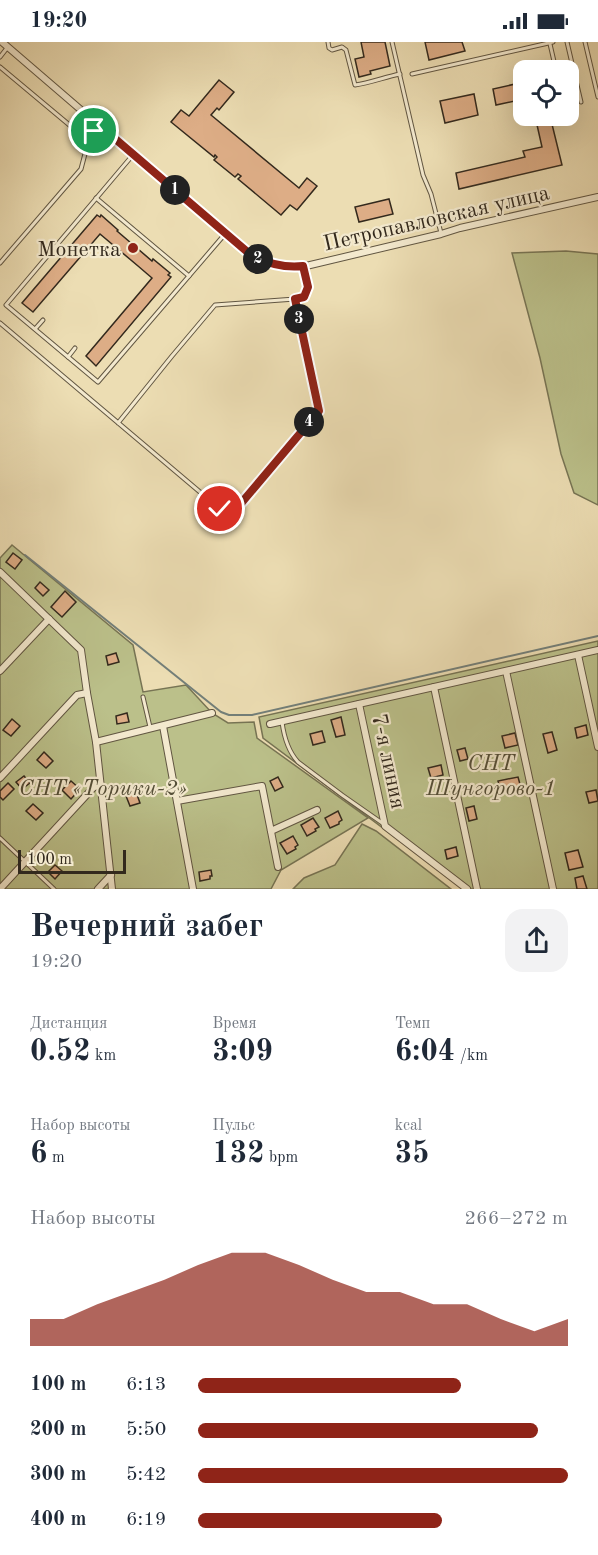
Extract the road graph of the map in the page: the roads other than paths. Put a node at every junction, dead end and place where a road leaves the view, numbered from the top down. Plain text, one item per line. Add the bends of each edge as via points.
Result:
1 (2, 42) edge
2 (328, 42) edge
3 (392, 42) edge
4 (551, 42) edge
5 (567, 42) edge
6 (585, 42) edge
7 (8, 47) junction
8 (0, 57) edge
9 (554, 60) edge
10 (0, 67) edge
11 (400, 74) junction
12 (412, 74) dead end
13 (598, 97) edge
14 (581, 102) dead end
15 (99, 125) junction
16 (84, 142) junction
17 (133, 154) junction
18 (598, 197) edge
19 (96, 198) junction
20 (225, 233) junction
21 (441, 234) junction
22 (0, 263) edge
23 (303, 266) junction
24 (189, 276) junction
25 (295, 299) junction
26 (43, 320) dead end
27 (0, 323) edge
28 (35, 329) junction
29 (75, 348) dead end
30 (68, 357) junction
31 (118, 423) junction
32 (1, 572) edge
33 (49, 619) junction
34 (598, 650) edge
35 (578, 655) junction
36 (0, 671) edge
37 (506, 671) junction
38 (434, 687) junction
39 (87, 693) junction
40 (143, 697) dead end
41 (359, 704) junction
42 (215, 713) dead end
43 (282, 722) junction
44 (270, 724) dead end
45 (163, 726) junction
46 (151, 729) junction
47 (96, 742) junction
48 (598, 747) edge
49 (0, 778) edge
50 (100, 784) junction
51 (177, 801) junction
52 (317, 810) dead end
53 (385, 826) junction
54 (271, 831) junction
55 (0, 838) edge
56 (26, 862) junction
57 (278, 867) dead end
58 (111, 875) junction
59 (0, 889) edge
60 (54, 889) edge
61 (98, 889) edge
62 (112, 889) edge
63 (193, 889) edge
64 (467, 889) edge
65 (477, 889) edge
66 (553, 889) edge

1 - 7 street, Петропавловская улица
2 - 11 lane via 332,50 346,50 355,85
3 - 11 lane
4 - 9 lane
4 - 12 lane
5 - 14 lane
6 - 13 lane
7 - 8 lane
7 - 15 street, Петропавловская улица
10 - 16 lane via 79,133
11 - 21 lane
15 - 16 lane
15 - 17 street, Петропавловская улица
16 - 22 lane via 81,169
17 - 19 lane
17 - 20 street, Петропавловская улица
18 - 21 street, Петропавловская улица
19 - 24 lane
19 - 28 lane via 6,305
20 - 23 street, Петропавловская улица via 261,260
20 - 24 lane
21 - 23 street, Петропавловская улица
23 - 25 lane via 308,287 304,297
24 - 30 lane via 98,382
25 - 31 lane via 215,305
25 - 31 lane via 319,411 232,514 220,509
26 - 28 lane
27 - 31 lane
28 - 30 lane
29 - 30 lane
32 - 33 street
33 - 36 street
33 - 39 street via 81,650
34 - 35 street
35 - 37 street
35 - 48 street
37 - 38 street
37 - 66 street
38 - 41 street
38 - 65 street
39 - 47 street
39 - 49 street via 77,695
40 - 46 lane
41 - 43 street
41 - 53 street, 7-я линия
42 - 45 street
43 - 44 street
43 - 53 lane via 289,749 298,762
45 - 46 street
45 - 51 street
46 - 47 street
47 - 50 street
50 - 56 street
50 - 58 street
51 - 54 street via 262,786
51 - 63 street
52 - 54 street
53 - 64 street
54 - 57 street
55 - 56 lane
56 - 59 street
56 - 60 lane
58 - 61 street
58 - 62 street

